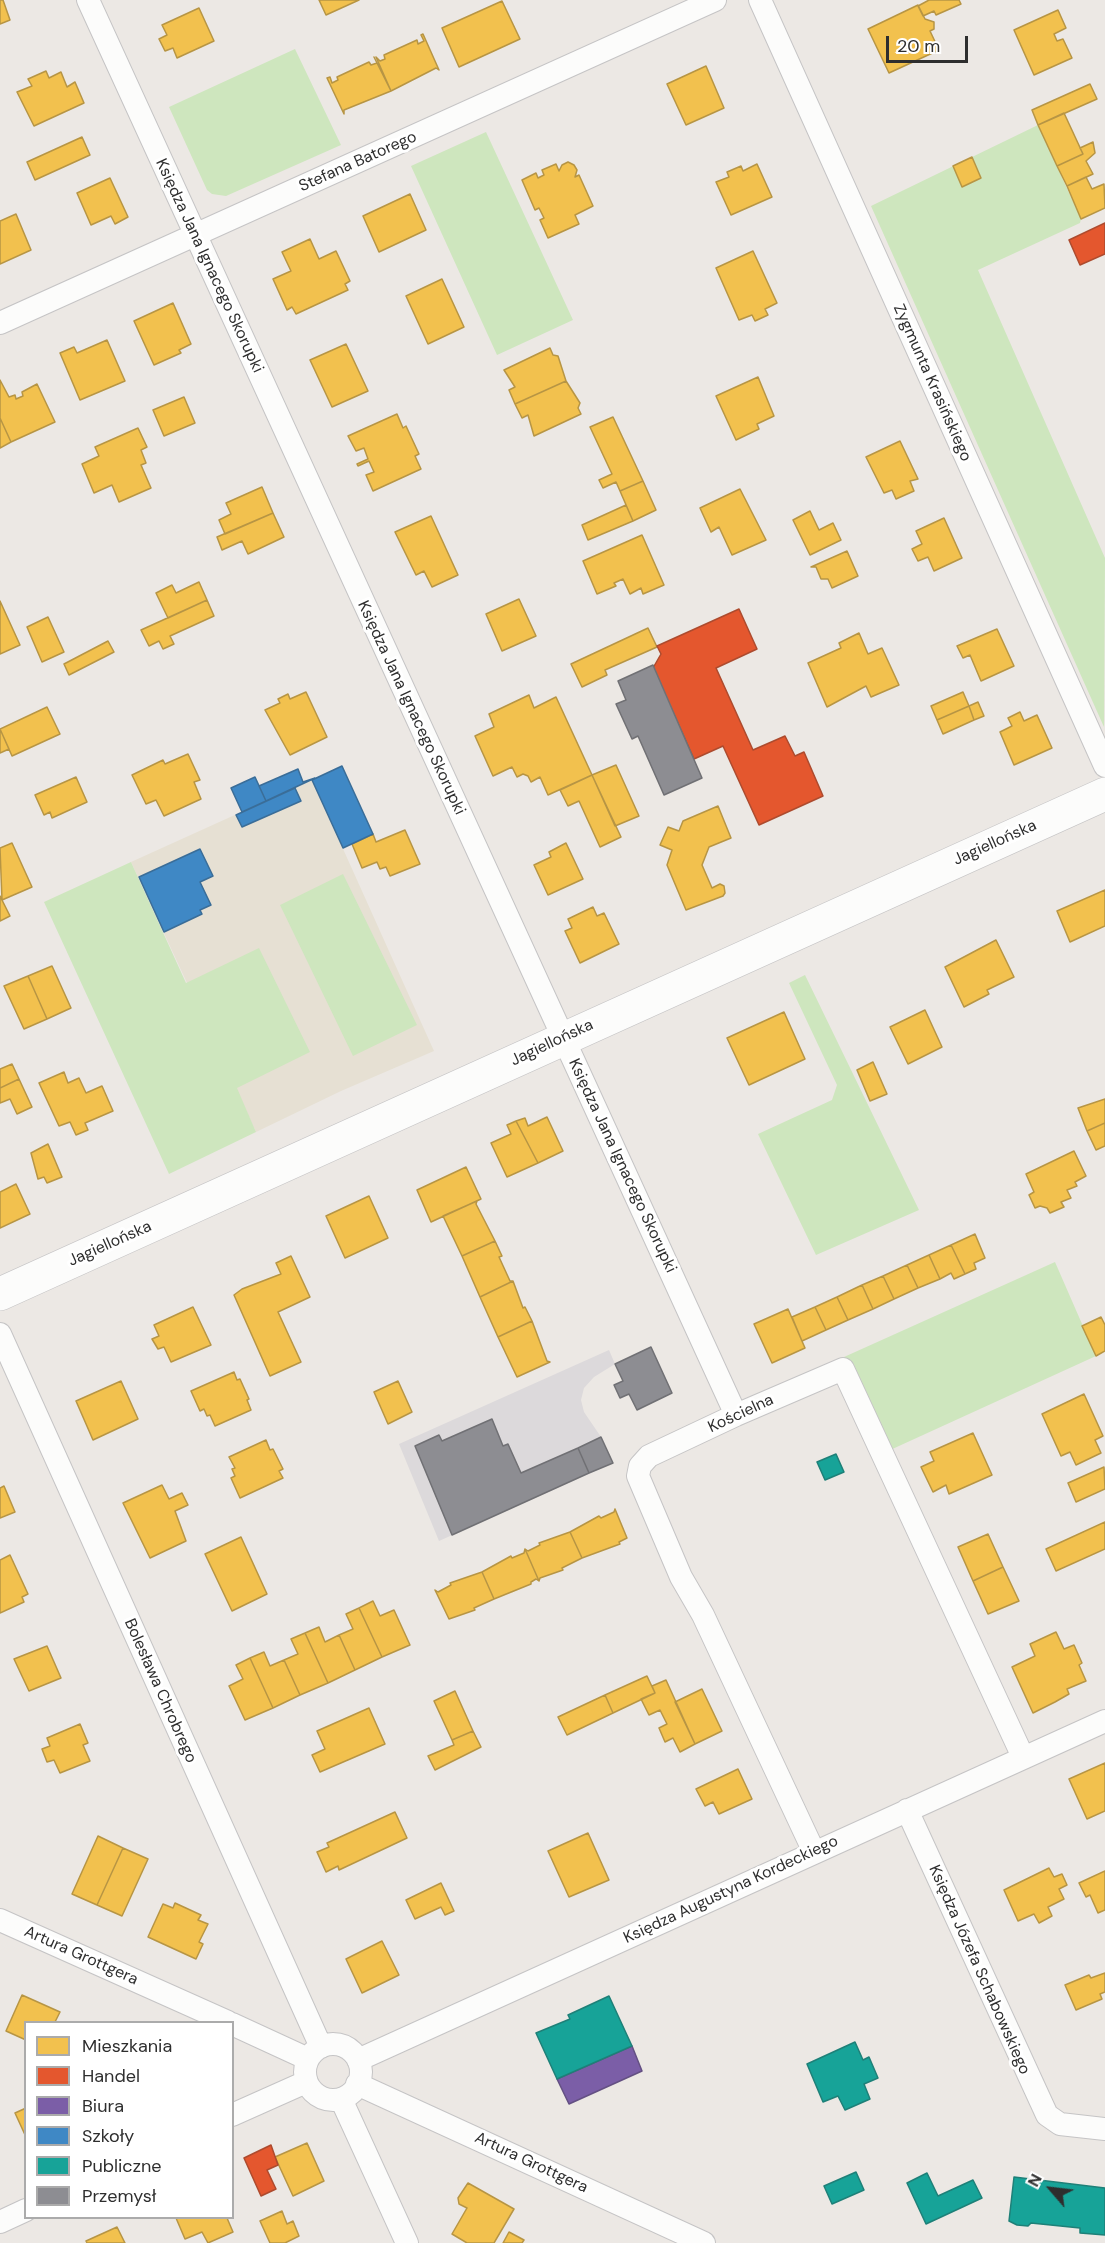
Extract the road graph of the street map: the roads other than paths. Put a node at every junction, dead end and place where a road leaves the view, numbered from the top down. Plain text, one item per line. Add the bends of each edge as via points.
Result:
1 (88, 0) edge
2 (715, 0) edge
3 (760, 0) edge
4 (194, 235) junction
5 (0, 323) edge
6 (1105, 766) edge
7 (1105, 794) edge
8 (562, 1038) junction
9 (0, 1294) edge
10 (0, 1335) edge
11 (736, 1415) junction
12 (1105, 1721) edge
13 (1023, 1757) junction
14 (907, 1810) junction
15 (814, 1852) junction
16 (0, 1920) edge
17 (226, 2021) edge
18 (234, 2025) edge
19 (314, 2053) junction
20 (358, 2060) junction
21 (306, 2082) junction
22 (349, 2091) junction
23 (234, 2114) edge
24 (1105, 2129) edge
25 (24, 2211) edge
26 (0, 2222) edge
27 (407, 2243) edge
28 (704, 2243) edge

1 - 4 street, Księdza Jana Ignacego Skorupki
2 - 4 street, Stefana Batorego
3 - 6 street, Zygmunta Krasińskiego
4 - 5 street, Stefana Batorego
4 - 8 street, Księdza Jana Ignacego Skorupki
7 - 8 street, Jagiellońska
8 - 9 street, Jagiellońska
8 - 11 street, Księdza Jana Ignacego Skorupki
10 - 19 street, Bolesława Chrobrego
11 - 13 street, Kościelna via 843,1369
11 - 15 street, Kościelna via 649,1456 640,1466 638,1476 681,1577 703,1615
12 - 13 street, Księdza Augustyna Kordeckiego
13 - 14 street, Księdza Augustyna Kordeckiego
14 - 15 street, Księdza Augustyna Kordeckiego
14 - 24 street, Księdza Józefa Schabowskiego via 1039,2103 1060,2124
15 - 20 street, Księdza Augustyna Kordeckiego
16 - 17 street, Artura Grottgera
18 - 19 street
19 - 20 street via 332,2044 342,2046
19 - 21 street via 305,2070
20 - 22 street via 360,2073
21 - 22 street via 320,2097
21 - 23 street
22 - 27 street
22 - 28 street, Artura Grottgera
25 - 26 street

